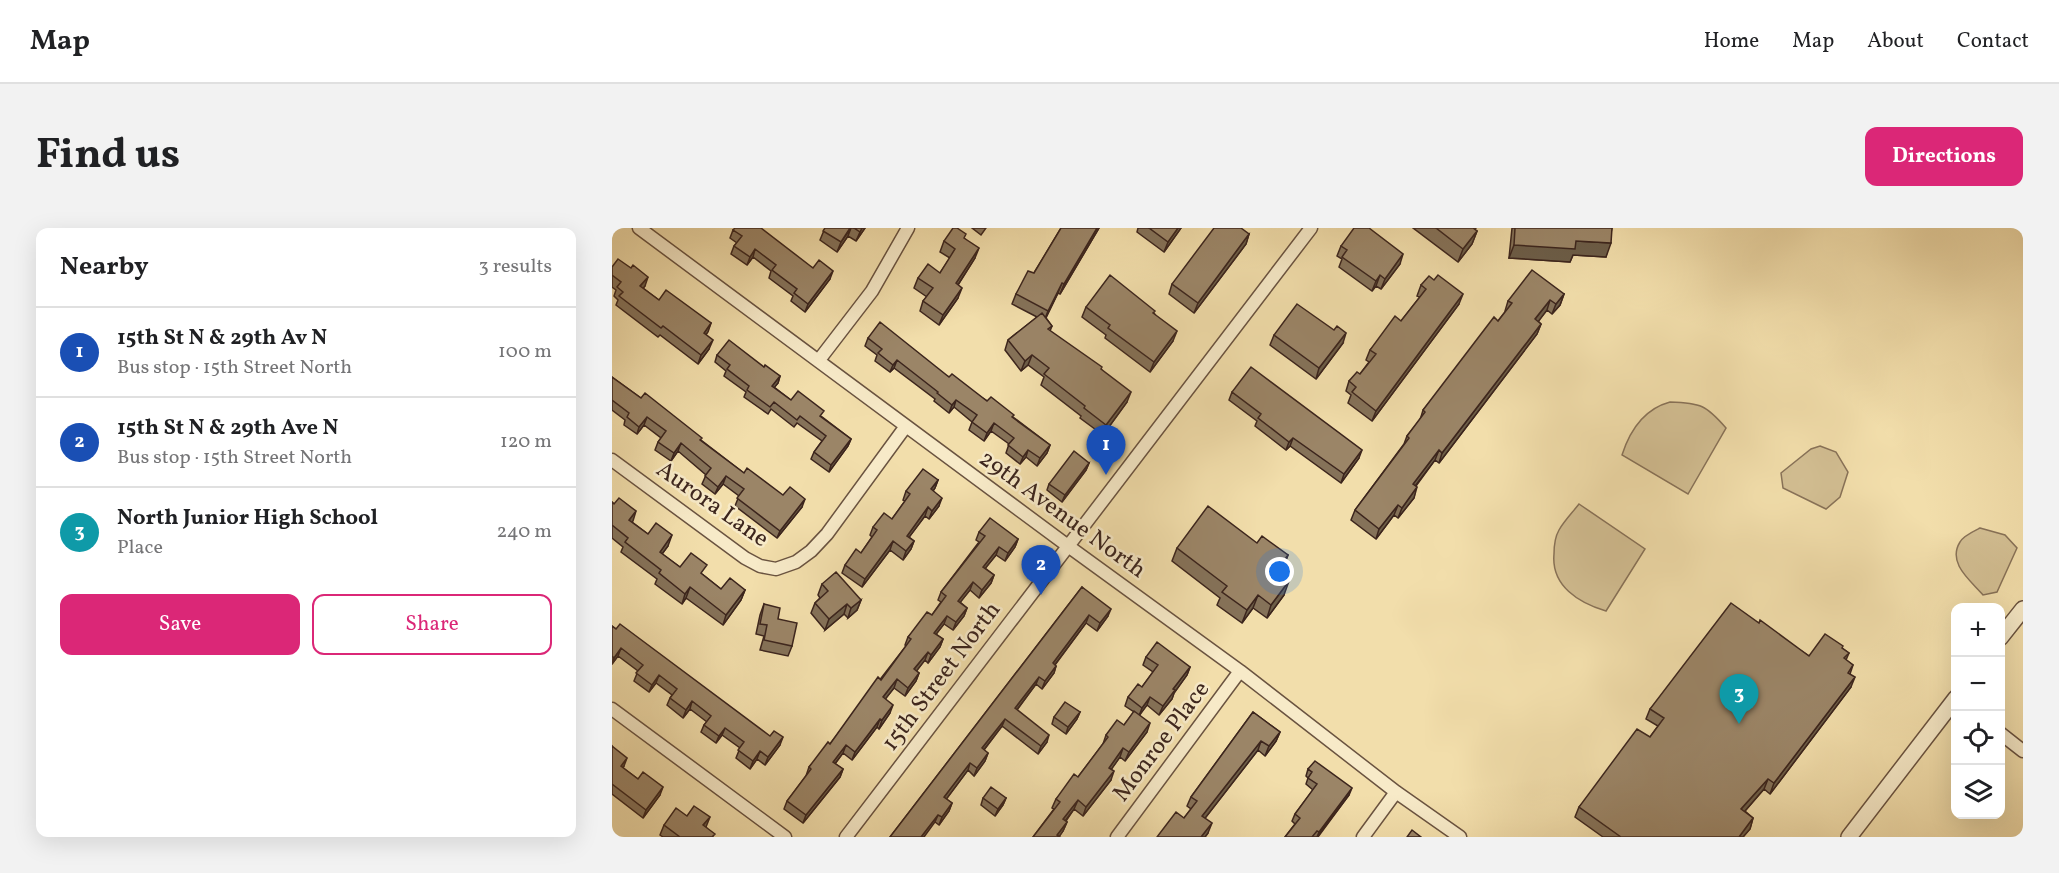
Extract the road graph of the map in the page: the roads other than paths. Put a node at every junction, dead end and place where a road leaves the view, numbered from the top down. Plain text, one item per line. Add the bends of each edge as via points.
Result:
1 (639, 228) edge
2 (908, 228) edge
3 (1311, 228) edge
4 (819, 360) junction
5 (906, 426) junction
6 (612, 460) edge
7 (1068, 546) junction
8 (2023, 609) edge
9 (2005, 633) edge
10 (1240, 671) junction
11 (1951, 703) edge
12 (612, 709) edge
13 (2005, 737) edge
14 (2023, 751) edge
15 (1396, 792) junction
16 (785, 837) edge
17 (846, 837) edge
18 (1118, 837) edge
19 (1363, 837) edge
20 (1460, 837) edge
21 (1849, 837) edge

1 - 4 street, 29th Avenue North
2 - 4 street via 872,291
3 - 7 street, 15th Street North
4 - 5 street, 29th Avenue North
5 - 6 street, Aurora Lane via 827,534 796,562 776,569 745,558
5 - 7 street, 29th Avenue North
7 - 10 street, 29th Avenue North
7 - 17 street, 15th Street North
8 - 9 street
10 - 15 street, 29th Avenue North
10 - 18 street, Monroe Place
11 - 21 street
12 - 16 street
13 - 14 street
15 - 19 street
15 - 20 street, 29th Avenue North

